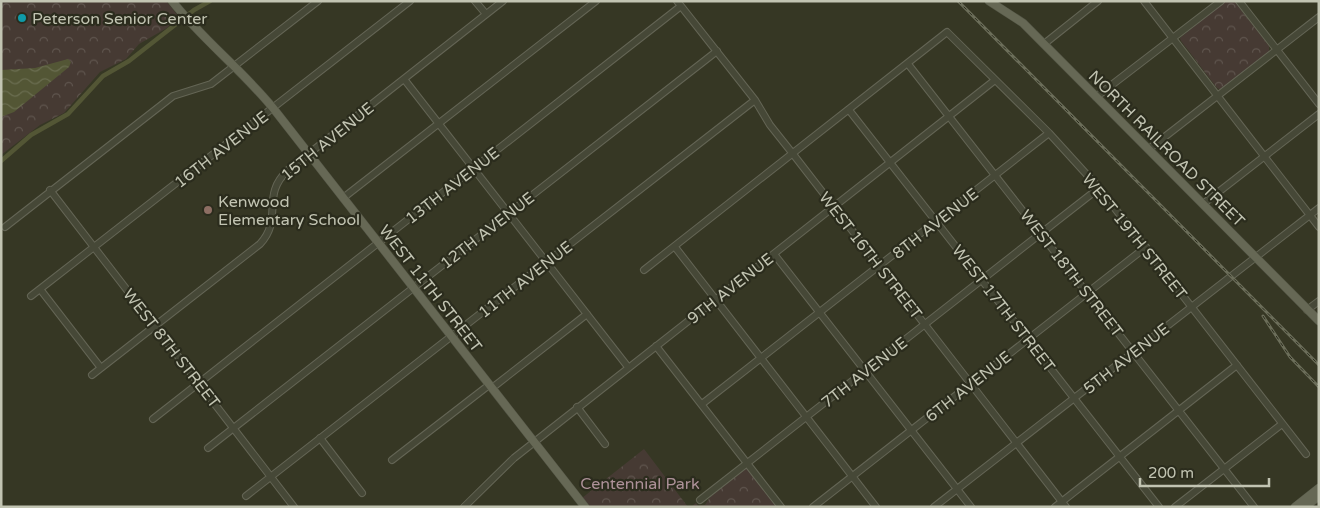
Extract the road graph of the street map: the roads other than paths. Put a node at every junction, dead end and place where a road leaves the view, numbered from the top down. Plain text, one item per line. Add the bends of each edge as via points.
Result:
1 (172, 1) edge
2 (318, 1) edge
3 (410, 1) edge
4 (475, 1) edge
5 (503, 1) edge
6 (596, 1) edge
7 (989, 1) edge
8 (1098, 1) edge
9 (1144, 1) edge
10 (1220, 1) edge
11 (1240, 1) edge
12 (310, 4) edge
13 (679, 4) edge
14 (486, 14) junction
15 (1319, 17) edge
16 (1172, 38) junction
17 (1044, 44) junction
18 (1277, 50) junction
19 (717, 51) junction
20 (908, 64) junction
21 (236, 66) junction
22 (404, 79) junction
23 (995, 80) junction
24 (1217, 96) junction
25 (1096, 97) junction
26 (755, 100) junction
27 (1319, 104) edge
28 (273, 108) junction
29 (849, 110) junction
30 (1319, 114) edge
31 (950, 117) junction
32 (438, 124) junction
33 (1050, 133) junction
34 (1148, 149) junction
35 (309, 153) junction
36 (793, 154) junction
37 (1264, 156) junction
38 (891, 163) junction
39 (473, 168) junction
40 (996, 175) junction
41 (1099, 188) junction
42 (50, 190) junction
43 (343, 198) junction
44 (1203, 204) junction
45 (834, 208) junction
46 (1319, 208) edge
47 (508, 214) junction
48 (1310, 216) junction
49 (936, 222) junction
50 (5, 226) dead end
51 (1319, 227) edge
52 (1041, 234) junction
53 (378, 242) junction
54 (95, 247) junction
55 (675, 247) junction
56 (1146, 247) junction
57 (774, 254) junction
58 (1256, 257) junction
59 (546, 262) junction
60 (880, 266) junction
61 (644, 270) dead end
62 (981, 279) junction
63 (413, 288) junction
64 (40, 289) junction
65 (1087, 293) junction
66 (32, 296) dead end
67 (715, 299) junction
68 (1319, 300) edge
69 (1192, 306) junction
70 (1307, 310) junction
71 (820, 312) junction
72 (587, 314) junction
73 (1319, 321) edge
74 (924, 324) junction
75 (155, 327) junction
76 (451, 336) junction
77 (1028, 339) junction
78 (656, 346) junction
79 (1133, 352) junction
80 (761, 358) junction
81 (1237, 365) junction
82 (628, 367) junction
83 (101, 368) junction
84 (866, 371) junction
85 (92, 375) dead end
86 (199, 383) junction
87 (971, 384) junction
88 (491, 387) junction
89 (1074, 398) junction
90 (702, 404) junction
91 (577, 407) junction
92 (1179, 410) junction
93 (806, 416) junction
94 (153, 419) dead end
95 (1282, 424) junction
96 (233, 428) junction
97 (911, 430) junction
98 (320, 438) junction
99 (534, 442) junction
100 (1016, 443) junction
101 (605, 444) dead end
102 (208, 448) dead end
103 (1306, 454) dead end
104 (1120, 456) junction
105 (392, 460) dead end
106 (747, 463) junction
107 (1224, 469) junction
108 (852, 476) junction
109 (271, 477) junction
110 (1319, 488) edge
111 (957, 489) junction
112 (362, 493) dead end
113 (246, 496) dead end
114 (1319, 496) edge
115 (700, 500) dead end
116 (1064, 504) edge
117 (294, 507) edge
118 (464, 507) edge
119 (585, 507) edge
120 (781, 507) edge
121 (813, 507) edge
122 (876, 507) edge
123 (934, 507) edge
124 (971, 507) edge
125 (1055, 507) edge
126 (1159, 507) edge
127 (1175, 507) edge
128 (1254, 507) edge
129 (1295, 507) edge
130 (1305, 507) edge

1 - 21 main road, WEST 11TH STREET via 191,24
2 - 12 street
3 - 28 street, 16TH AVENUE
4 - 14 street
5 - 14 street, 15TH AVENUE
6 - 32 street
7 - 17 main road, NORTH RAILROAD STREET via 1018,19
8 - 17 street
9 - 16 street
10 - 16 street
11 - 18 street
12 - 21 street
13 - 19 street, WEST 16TH STREET
13 - 39 street, 13TH AVENUE
14 - 22 street, 15TH AVENUE
15 - 18 street
16 - 24 street
16 - 25 street
17 - 25 main road, NORTH RAILROAD STREET
18 - 24 street
18 - 27 street
19 - 26 street, WEST 16TH STREET
19 - 47 street, 12TH AVENUE
20 - 23 street, WEST 19TH STREET via 947,32
20 - 29 street
20 - 31 street, WEST 18TH STREET
21 - 28 main road, WEST 11TH STREET
21 - 42 street via 211,84 173,96
22 - 32 street
22 - 35 street, 15TH AVENUE
23 - 31 street, 9TH AVENUE
23 - 33 street, WEST 19TH STREET
24 - 34 street
24 - 37 street
25 - 34 main road, NORTH RAILROAD STREET
26 - 36 street, WEST 16TH STREET
26 - 59 street, 11TH AVENUE
28 - 35 main road, WEST 11TH STREET
28 - 54 street, 16TH AVENUE
29 - 36 street
29 - 38 street, WEST 17TH STREET
30 - 37 street
31 - 38 street, 9TH AVENUE
31 - 40 street, WEST 18TH STREET
32 - 39 street
32 - 43 street
33 - 40 street, 8TH AVENUE
33 - 41 street, WEST 19TH STREET
34 - 44 main road, NORTH RAILROAD STREET
35 - 43 main road, WEST 11TH STREET
35 - 75 street, 15TH AVENUE via 276,184 272,224 266,238
36 - 45 street, WEST 16TH STREET
36 - 55 street
37 - 44 street
37 - 48 street
38 - 45 street, 9TH AVENUE
38 - 49 street, WEST 17TH STREET
39 - 47 street
39 - 53 street, 13TH AVENUE
40 - 49 street, 8TH AVENUE
40 - 52 street, WEST 18TH STREET
41 - 52 street, 7TH AVENUE
41 - 56 street, WEST 19TH STREET
42 - 50 street
42 - 54 street, WEST 8TH STREET
43 - 53 main road, WEST 11TH STREET
44 - 58 main road, NORTH RAILROAD STREET
45 - 57 street, 9TH AVENUE
45 - 60 street, WEST 16TH STREET
46 - 48 street, 5TH AVENUE
47 - 59 street
47 - 63 street, 12TH AVENUE
48 - 51 street
48 - 58 street, 5TH AVENUE
49 - 60 street, 8TH AVENUE
49 - 62 street, WEST 17TH STREET
52 - 62 street, 7TH AVENUE
52 - 65 street, WEST 18TH STREET
53 - 63 main road, WEST 11TH STREET
53 - 86 street, 13TH AVENUE
54 - 64 street, 16TH AVENUE
54 - 75 street, WEST 8TH STREET
55 - 61 street
55 - 67 street
56 - 65 street, 6TH AVENUE
56 - 69 street, WEST 19TH STREET
57 - 67 street, 9TH AVENUE
57 - 71 street
58 - 69 street, 5TH AVENUE
58 - 70 main road, NORTH RAILROAD STREET
59 - 72 street
59 - 76 street, 11TH AVENUE
60 - 71 street, 8TH AVENUE
60 - 74 street, WEST 16TH STREET
62 - 74 street, 7TH AVENUE
62 - 77 street, WEST 17TH STREET
63 - 76 main road, WEST 11TH STREET
63 - 96 street, 12TH AVENUE
64 - 66 street, 16TH AVENUE
64 - 83 street
65 - 77 street, 6TH AVENUE
65 - 79 street, WEST 18TH STREET
67 - 78 street, 9TH AVENUE
67 - 80 street
68 - 70 street
69 - 79 street, 5TH AVENUE
69 - 81 street, WEST 19TH STREET
70 - 73 main road, NORTH RAILROAD STREET
71 - 80 street, 8TH AVENUE
71 - 84 street
72 - 82 street
72 - 88 street
74 - 84 street, 7TH AVENUE
74 - 87 street, WEST 16TH STREET
75 - 83 street, 15TH AVENUE
75 - 86 street, WEST 8TH STREET
76 - 88 main road, WEST 11TH STREET
76 - 98 street, 11TH AVENUE
77 - 87 street, 6TH AVENUE
77 - 89 street, WEST 17TH STREET
78 - 82 street, 9TH AVENUE
78 - 90 street
79 - 89 street, 5TH AVENUE
79 - 92 street, WEST 18TH STREET
80 - 90 street, 8TH AVENUE
80 - 93 street
81 - 92 street
81 - 95 street, WEST 19TH STREET
82 - 91 street, 9TH AVENUE
83 - 85 street, 15TH AVENUE
84 - 93 street, 7TH AVENUE
84 - 97 street
86 - 94 street, 13TH AVENUE
86 - 96 street, WEST 8TH STREET
87 - 97 street, 6TH AVENUE
87 - 100 street, WEST 16TH STREET
88 - 99 main road, WEST 11TH STREET
88 - 105 street
89 - 100 street, 5TH AVENUE
89 - 104 street, WEST 17TH STREET
90 - 106 street
91 - 99 street, 9TH AVENUE
91 - 101 street
92 - 104 street
92 - 107 street, WEST 18TH STREET
93 - 106 street, 7TH AVENUE
93 - 108 street
95 - 103 street, WEST 19TH STREET
95 - 107 street
96 - 102 street, 12TH AVENUE
96 - 109 street, WEST 8TH STREET
97 - 108 street, 6TH AVENUE
97 - 111 street
98 - 109 street, 11TH AVENUE
98 - 112 street
99 - 118 street, 9TH AVENUE
99 - 119 main road, WEST 11TH STREET
100 - 111 street, 5TH AVENUE
100 - 116 street, WEST 16TH STREET
104 - 116 street
104 - 126 street, WEST 17TH STREET
106 - 115 street, 7TH AVENUE
106 - 120 street
107 - 127 street
107 - 128 street, WEST 18TH STREET
108 - 121 street, 6TH AVENUE
108 - 122 street
109 - 113 street, 11TH AVENUE
109 - 117 street, WEST 8TH STREET
110 - 129 main road
111 - 123 street, 5TH AVENUE
111 - 124 street
114 - 130 main road
116 - 125 street

